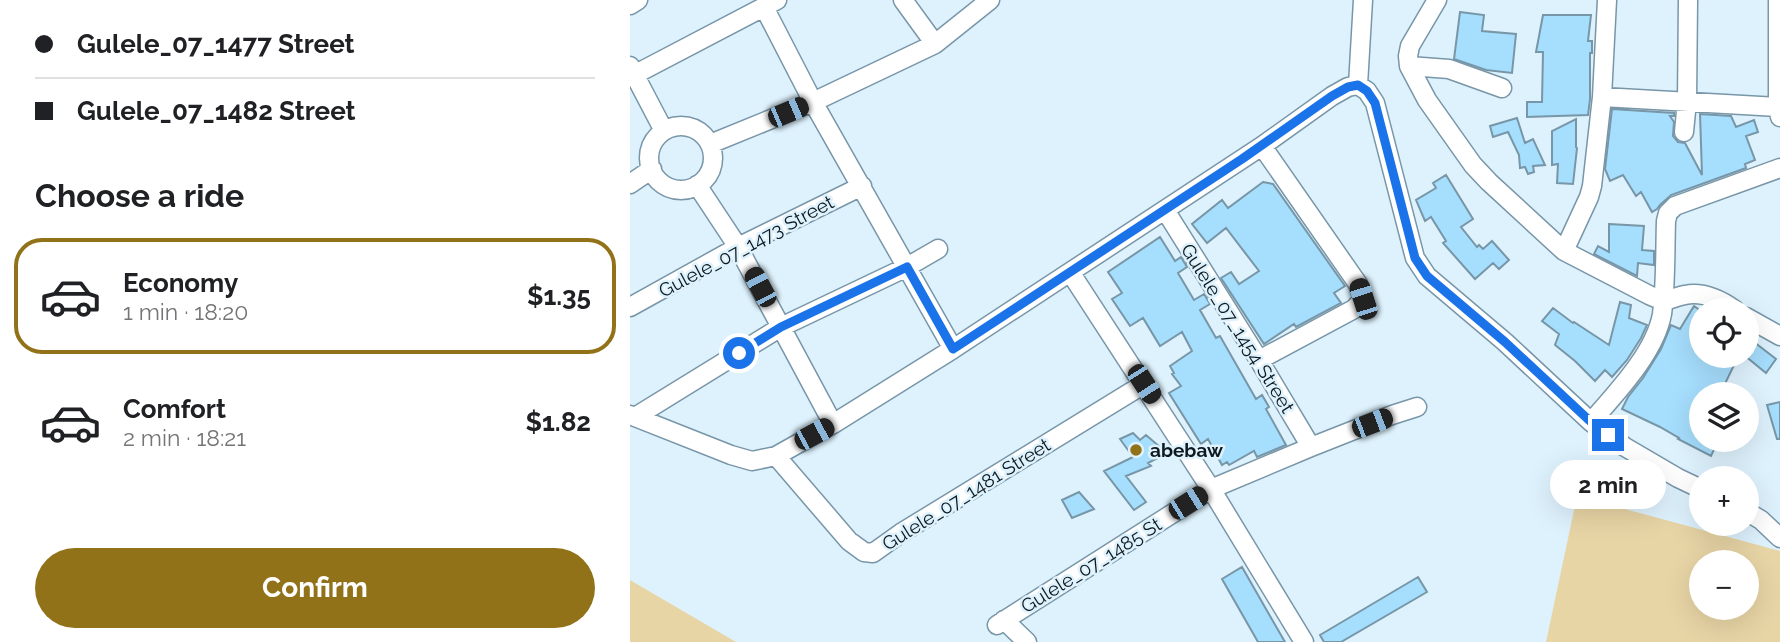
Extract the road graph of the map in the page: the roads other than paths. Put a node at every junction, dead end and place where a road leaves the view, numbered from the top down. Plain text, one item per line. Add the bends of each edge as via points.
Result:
1 (638, 0) edge
2 (903, 0) edge
3 (990, 0) edge
4 (1363, 0) edge
5 (1437, 0) edge
6 (1607, 0) edge
7 (1688, 0) edge
8 (1779, 3) edge
9 (770, 4) edge
10 (630, 5) edge
11 (935, 44) junction
12 (1409, 66) junction
13 (631, 72) edge
14 (1358, 85) junction
15 (1502, 88) dead end
16 (1602, 97) junction
17 (1687, 101) junction
18 (813, 102) junction
19 (1779, 112) edge
20 (664, 131) junction
21 (1684, 132) dead end
22 (710, 144) junction
23 (1262, 146) junction
24 (1780, 168) edge
25 (652, 169) junction
26 (630, 184) edge
27 (697, 185) junction
28 (862, 186) junction
29 (1165, 210) junction
30 (738, 247) junction
31 (938, 249) dead end
32 (1564, 251) junction
33 (907, 267) junction
34 (1070, 272) junction
35 (1712, 298) edge
36 (1663, 301) junction
37 (630, 307) edge
38 (1759, 324) edge
39 (781, 327) junction
40 (1780, 335) edge
41 (953, 349) junction
42 (1259, 360) junction
43 (1144, 384) junction
44 (1417, 407) dead end
45 (633, 416) edge
46 (1591, 422) junction
47 (834, 424) junction
48 (1311, 447) junction
49 (776, 456) junction
50 (1689, 483) edge
51 (1211, 489) junction
52 (1759, 519) edge
53 (1780, 538) edge
54 (1027, 642) edge
55 (1304, 642) edge

1 - 10 street
2 - 11 street
3 - 11 street
4 - 14 street
5 - 12 street via 1410,46
6 - 16 street
7 - 17 street
8 - 19 street
9 - 13 street
9 - 18 street
11 - 18 street
12 - 15 street via 1449,69
12 - 32 street via 1473,165
13 - 20 street
14 - 23 street via 1332,96
14 - 46 street via 1375,103 1415,258 1427,276
16 - 17 street
16 - 32 street via 1590,197
17 - 19 street
17 - 21 street
18 - 22 street
18 - 28 street
20 - 22 street via 685,126 704,135
20 - 25 street via 651,148
22 - 27 street via 709,174
23 - 29 street
23 - 42 street via 1358,284 1363,299 1354,309
24 - 36 street via 1675,206 1668,213
25 - 26 street
25 - 27 street via 664,185 684,189
27 - 30 street
28 - 30 street, Gulele_07_1473 Street
28 - 33 street
29 - 34 street
29 - 42 street, Gulele_07_1454 Street
30 - 37 street, Gulele_07_1473 Street
30 - 39 street
31 - 33 street
32 - 36 street
33 - 39 street
33 - 41 street
34 - 41 street
34 - 43 street
35 - 36 street via 1686,295
36 - 46 street via 1654,338 1633,373
38 - 40 street
39 - 45 street
39 - 47 street
41 - 47 street
42 - 48 street, Gulele_07_1454 Street
43 - 49 street, Gulele_07_1481 Street via 873,553 849,541
43 - 51 street
44 - 48 street, Gulele_07_1485 St
45 - 49 street via 752,461
46 - 50 street
47 - 49 street
48 - 51 street, Gulele_07_1485 St
51 - 54 street, Gulele_07_1485 St via 1000,622
51 - 55 street
52 - 53 street

